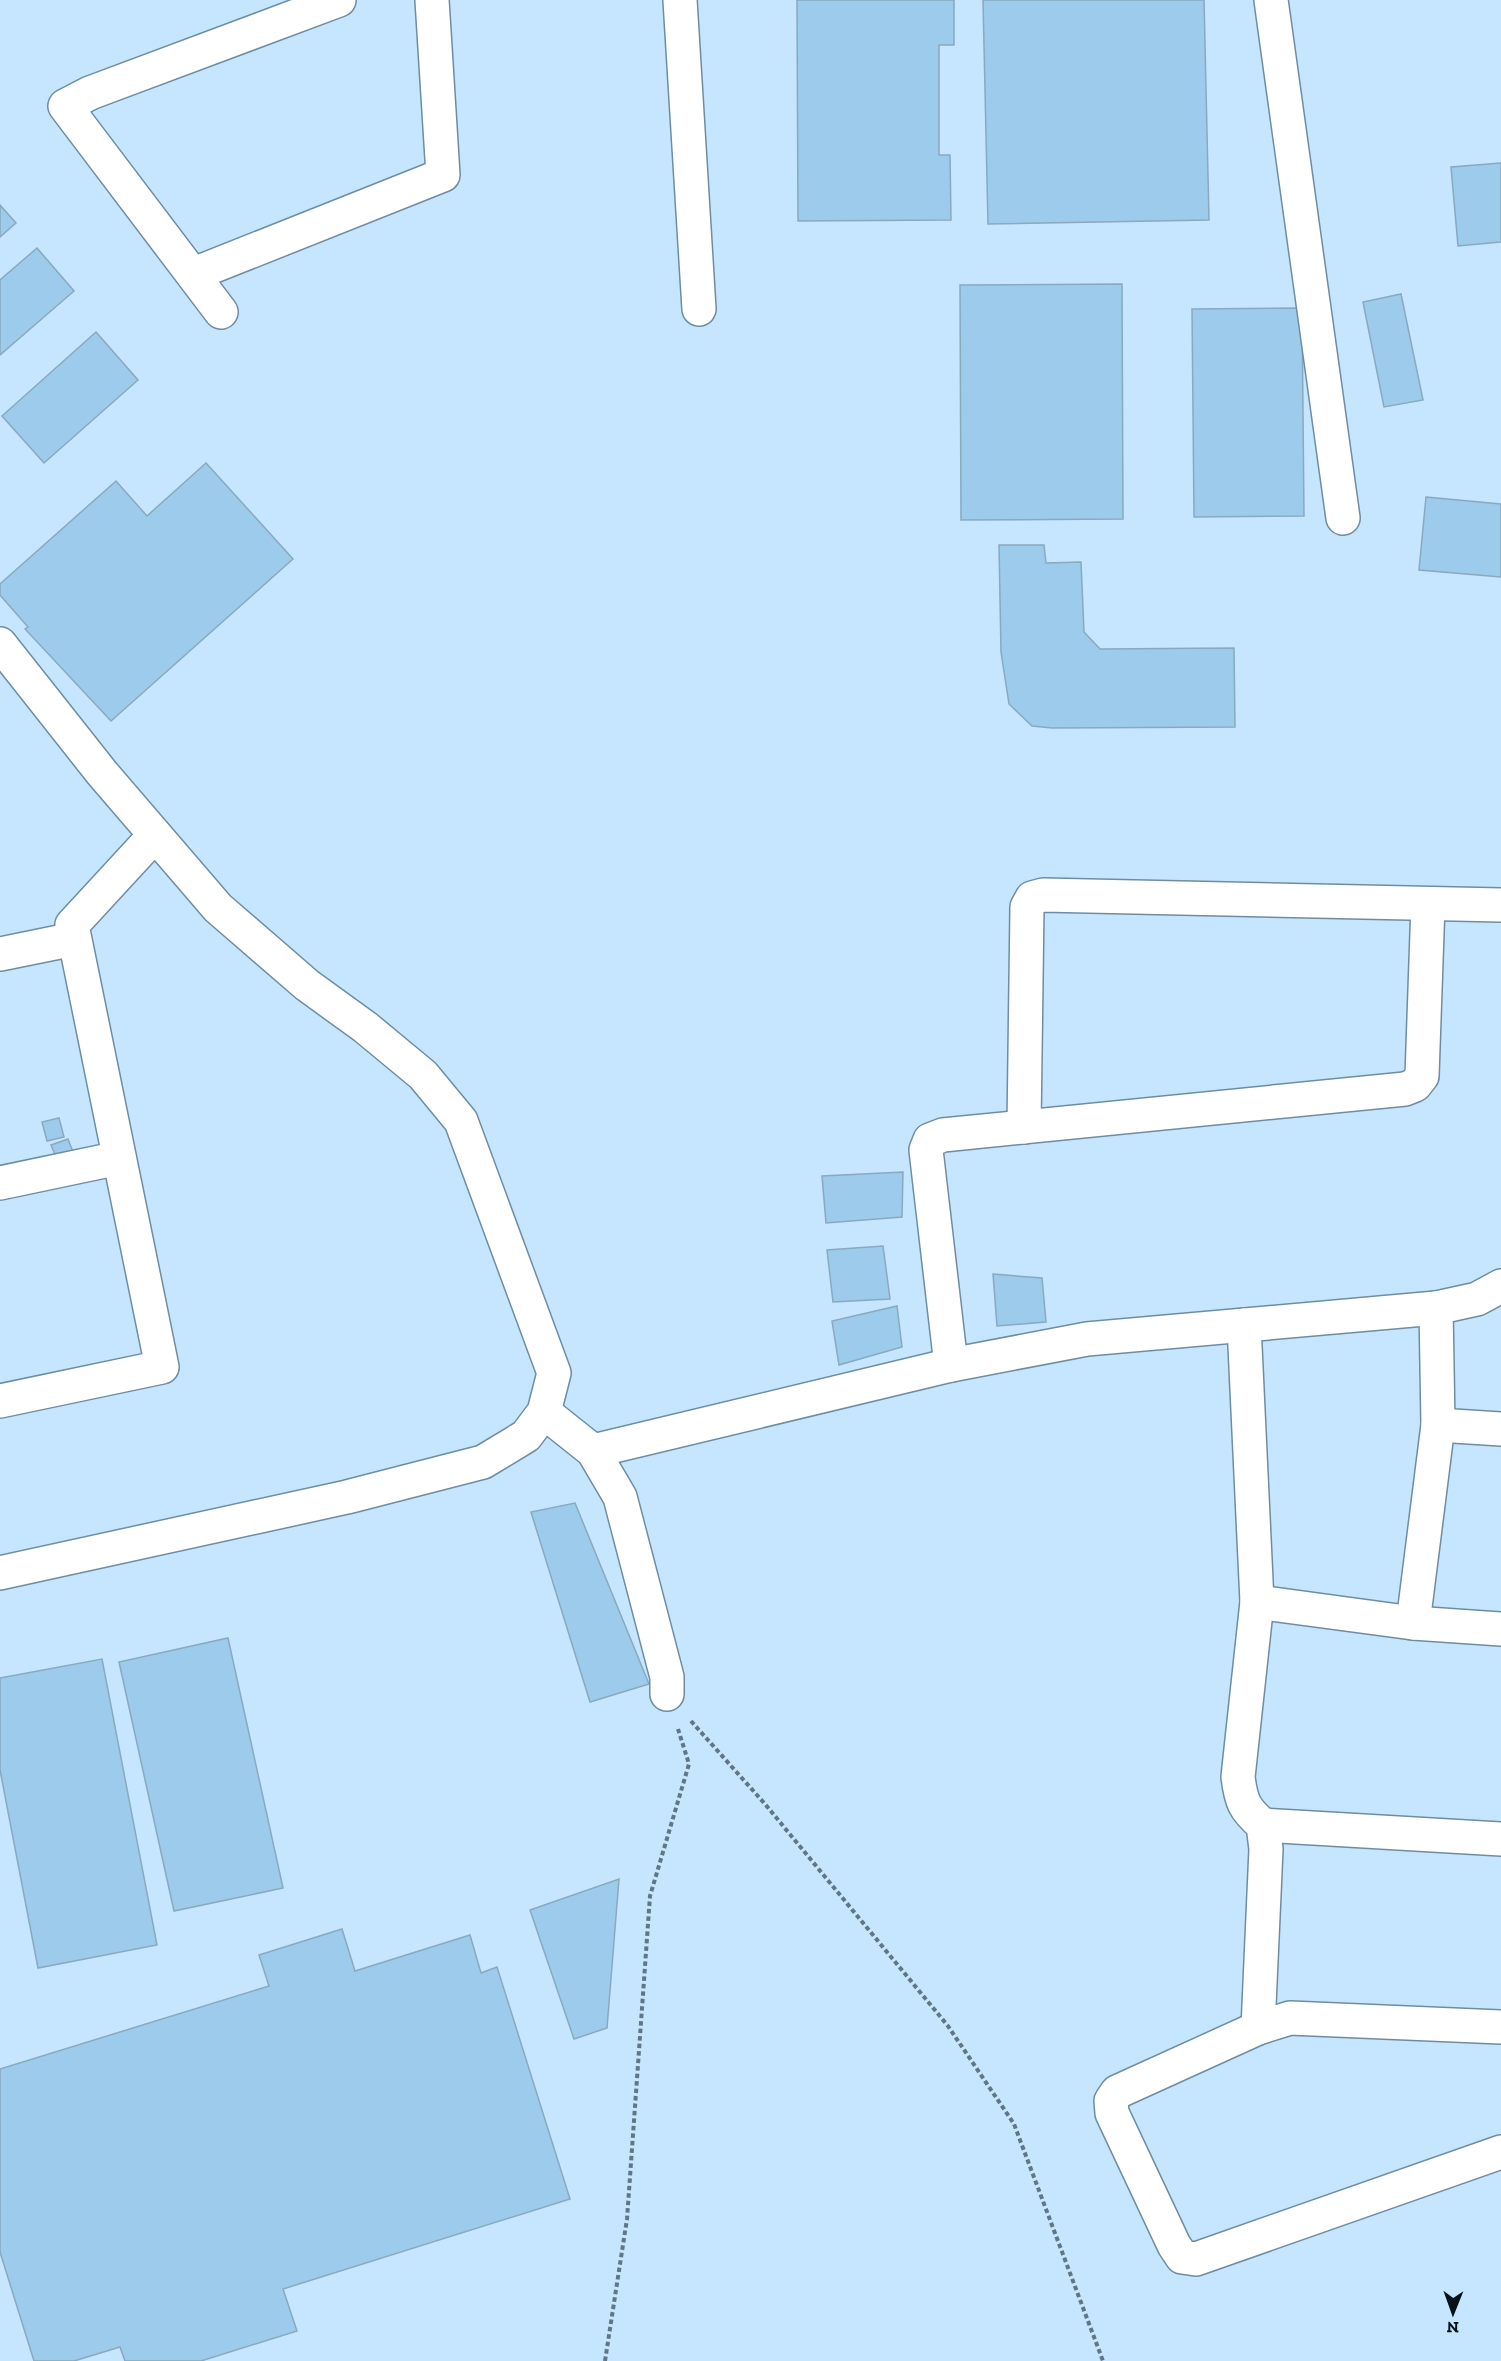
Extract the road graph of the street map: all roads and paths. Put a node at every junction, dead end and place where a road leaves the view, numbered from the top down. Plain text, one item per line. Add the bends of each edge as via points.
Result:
1 (339, 0) edge
2 (432, 0) edge
3 (680, 0) edge
4 (1272, 0) edge
5 (194, 274) junction
6 (699, 309) dead end
7 (221, 312) dead end
8 (1343, 518) dead end
9 (0, 644) edge
10 (155, 835) junction
11 (1428, 904) junction
12 (1501, 905) edge
13 (74, 939) junction
14 (0, 954) edge
15 (1024, 1127) junction
16 (119, 1158) junction
17 (0, 1183) edge
18 (1501, 1286) edge
19 (1436, 1308) junction
20 (1244, 1325) junction
21 (951, 1365) junction
22 (0, 1401) edge
23 (544, 1412) junction
24 (1438, 1425) junction
25 (1501, 1429) edge
26 (593, 1451) junction
27 (0, 1573) edge
28 (1257, 1602) junction
29 (1413, 1623) junction
30 (1501, 1629) edge
31 (667, 1694) junction
32 (1263, 1825) junction
33 (1501, 1839) edge
34 (1501, 2027) edge
35 (1258, 2028) junction
36 (1501, 2152) edge
37 (604, 2361) edge
38 (1103, 2361) edge

1 - 5 street via 90,93 65,106
2 - 5 street via 443,174
3 - 6 street
4 - 8 street
5 - 7 street
9 - 10 street
10 - 13 street via 72,925
10 - 23 street via 218,908 307,985 423,1075 461,1121 554,1373
11 - 12 street
11 - 15 street via 1422,1076 1415,1085
11 - 15 street via 1043,895 1032,898 1027,907
13 - 14 street
13 - 16 street
15 - 21 street via 943,1135 930,1140 926,1150
16 - 17 street
16 - 22 street via 162,1367
18 - 19 street via 1477,1299
19 - 20 street
19 - 24 street
20 - 21 street via 1087,1339
20 - 28 street
21 - 26 street
23 - 26 street
23 - 27 street via 526,1436 483,1461 347,1497
24 - 25 street
24 - 29 street
26 - 31 street via 620,1497 667,1677
28 - 29 street
28 - 32 street via 1238,1777 1241,1799
29 - 30 street
31 - 37 path via 690,1764 650,1896 627,2219
31 - 38 path via 765,1804 948,2026 1014,2124
32 - 33 street
32 - 35 street via 1266,1849
34 - 35 street via 1302,2017
35 - 36 street via 1117,2092 1111,2101 1112,2113 1182,2257 1196,2259

